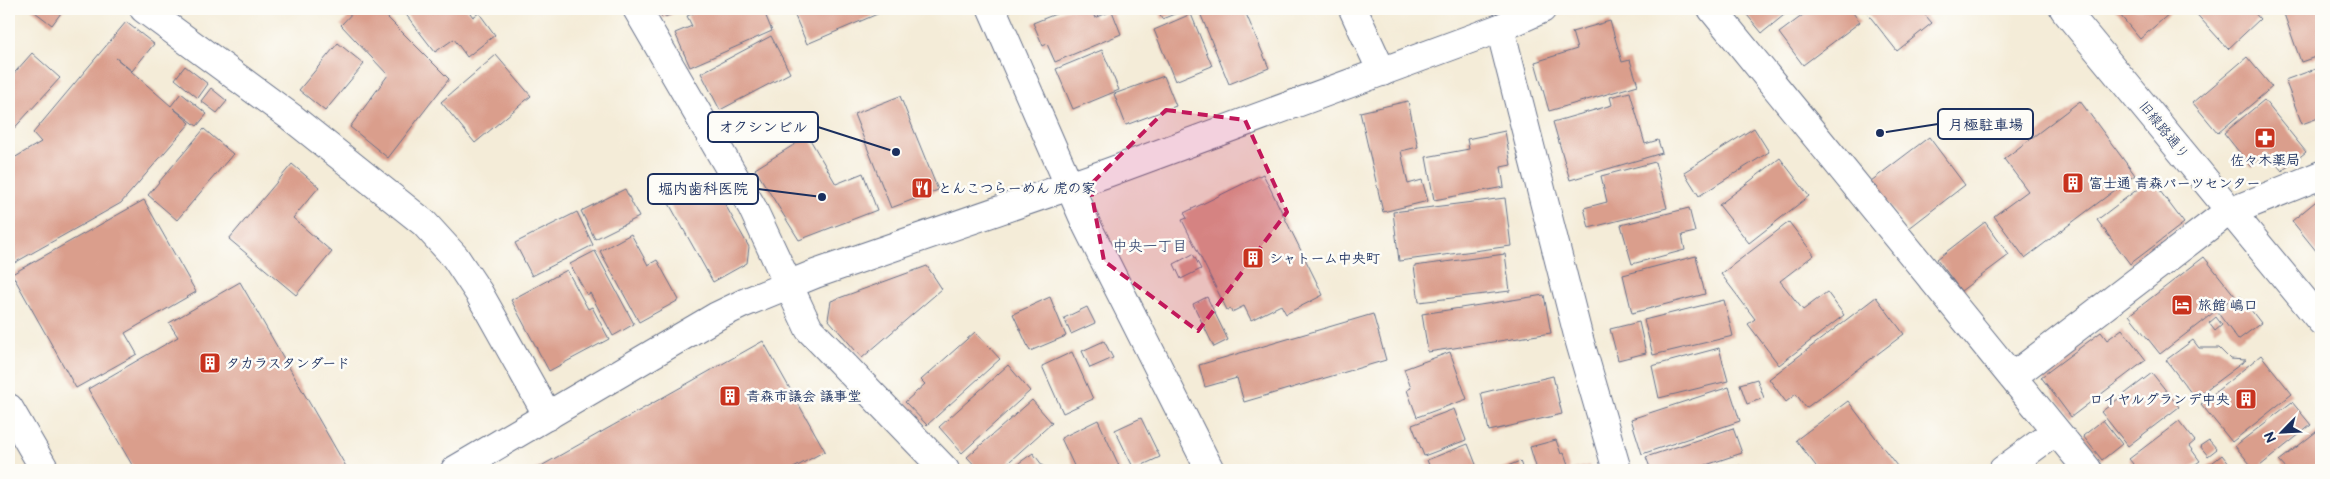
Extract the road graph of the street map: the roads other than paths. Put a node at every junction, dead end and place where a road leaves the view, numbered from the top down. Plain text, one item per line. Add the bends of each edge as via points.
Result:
1 (144, 9) edge
2 (637, 9) edge
3 (992, 9) edge
4 (1353, 9) edge
5 (1542, 9) edge
6 (1712, 9) edge
7 (2064, 9) edge
8 (1500, 28) junction
9 (1382, 72) junction
10 (2321, 175) edge
11 (1068, 186) junction
12 (2230, 211) junction
13 (787, 284) junction
14 (2321, 321) edge
15 (2012, 377) junction
16 (9, 408) edge
17 (548, 416) junction
18 (2056, 431) junction
19 (45, 470) edge
20 (455, 470) edge
21 (945, 470) edge
22 (1210, 470) edge
23 (1618, 470) edge
24 (2003, 470) edge
25 (2088, 470) edge

1 - 17 main road via 291,117 424,222 455,257 479,293
2 - 13 main road via 752,207
3 - 11 main road
4 - 9 main road
5 - 8 main road
6 - 15 main road
7 - 12 main road, 旧線路通り
8 - 9 main road
8 - 23 main road via 1579,338
9 - 11 main road
10 - 12 main road
11 - 13 main road
11 - 22 main road
12 - 14 main road, 旧線路通り
12 - 15 main road
13 - 17 main road via 717,316
13 - 21 main road via 809,329
15 - 18 main road
16 - 19 main road
17 - 20 main road
18 - 24 main road
18 - 25 main road

